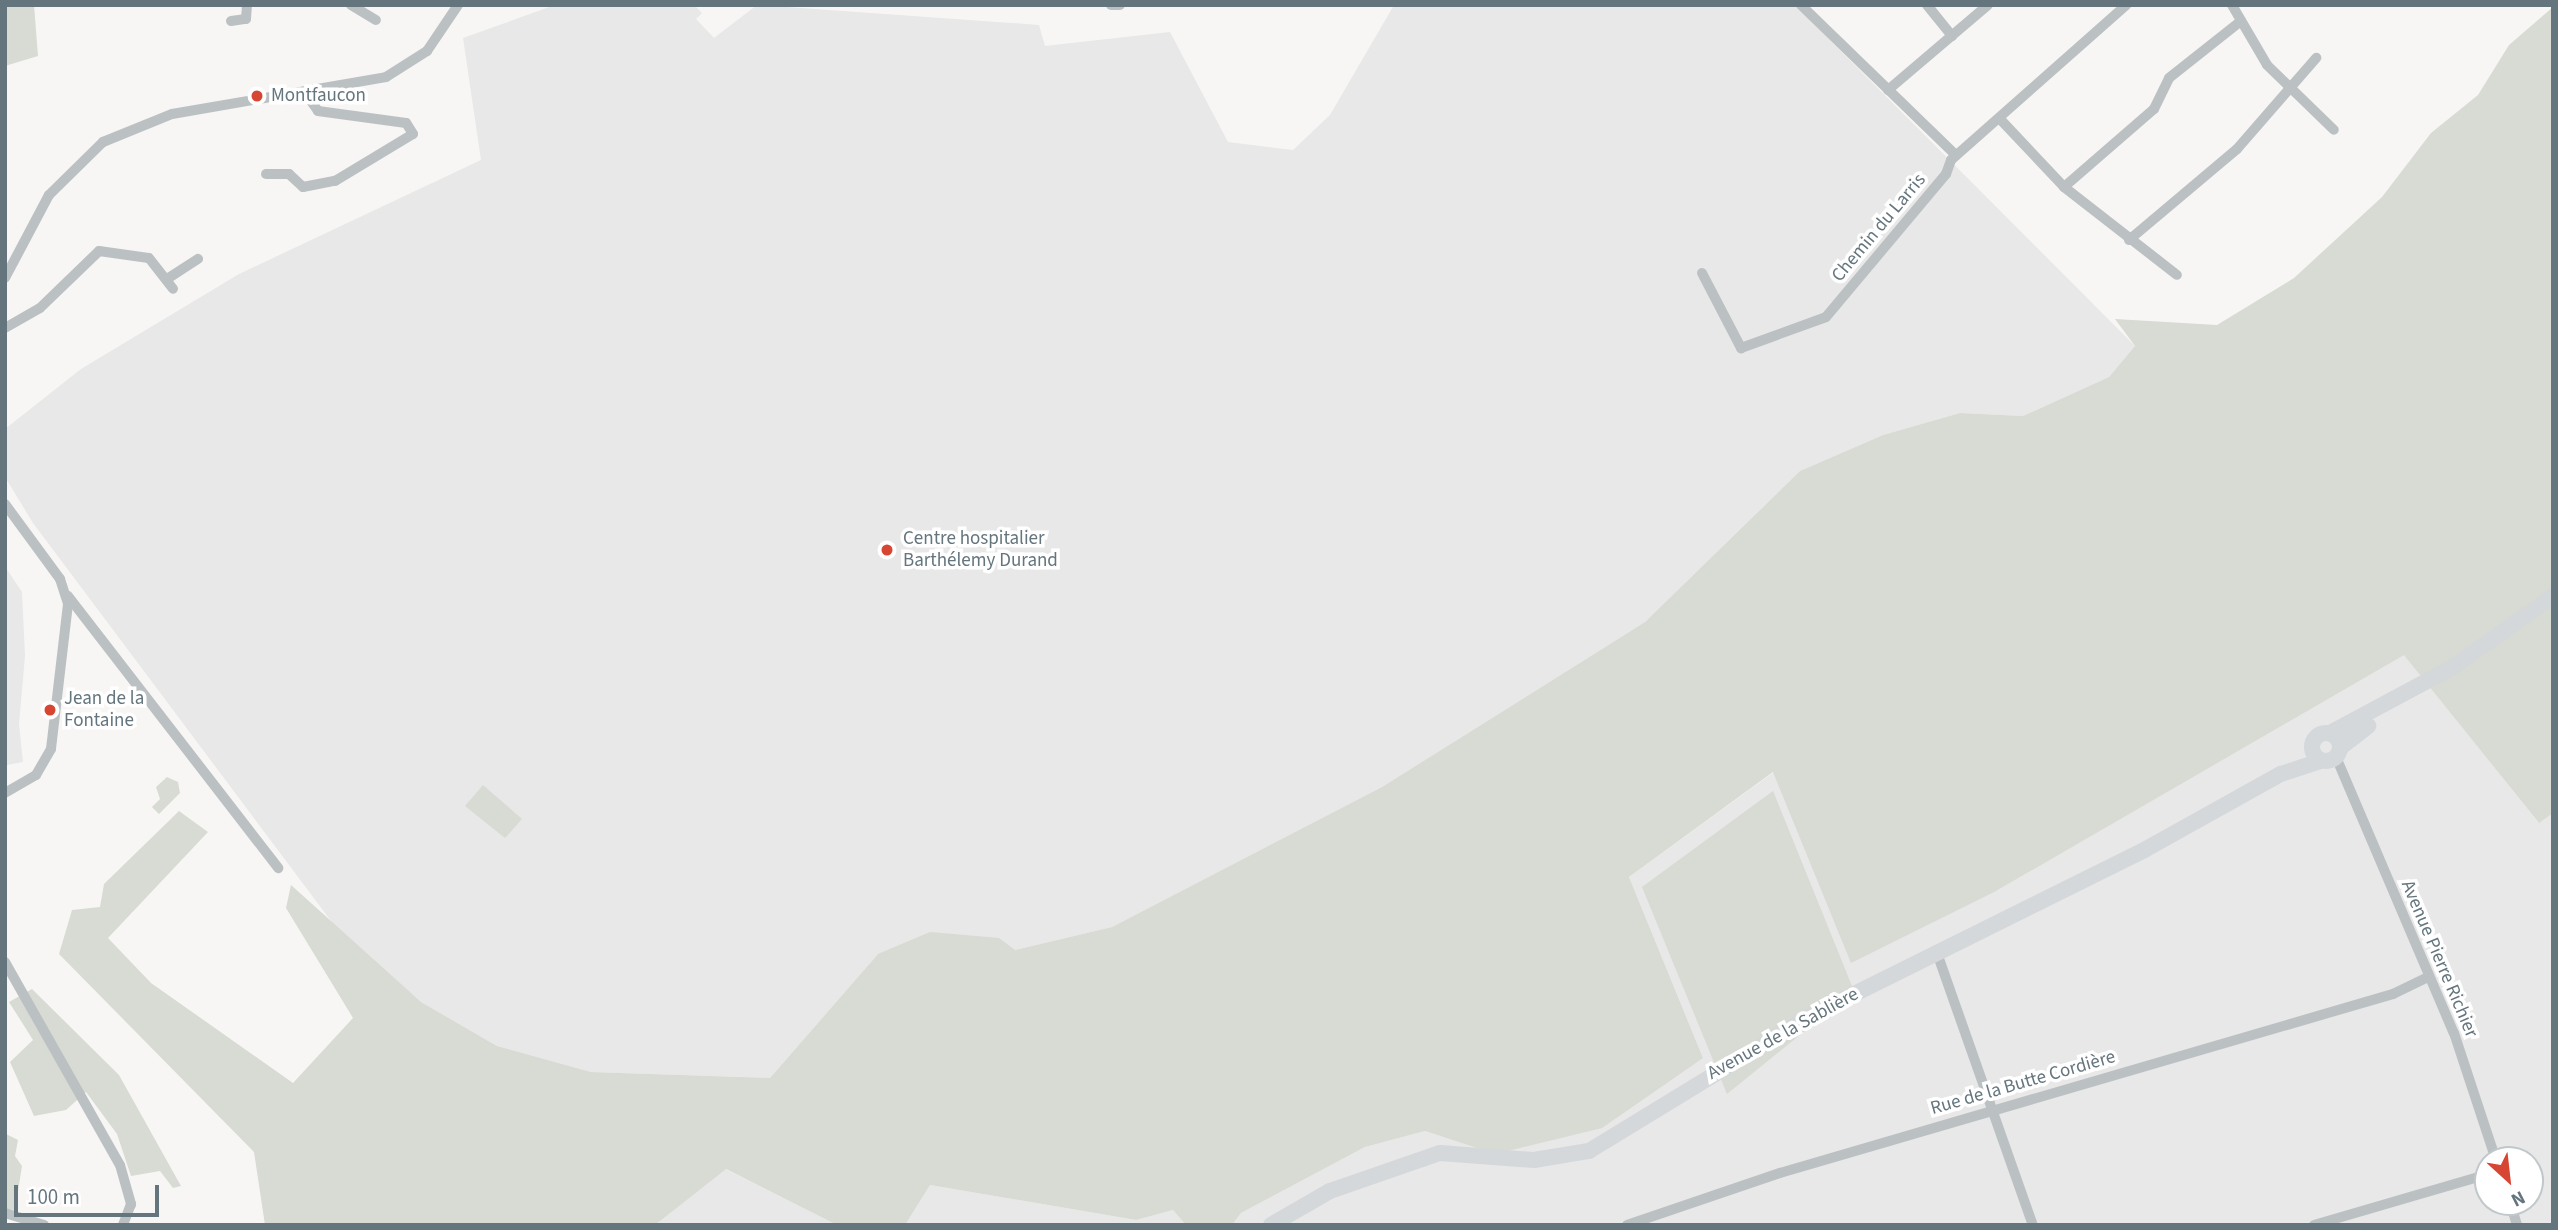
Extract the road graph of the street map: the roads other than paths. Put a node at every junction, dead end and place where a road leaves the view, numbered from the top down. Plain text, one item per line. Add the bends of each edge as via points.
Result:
1 (247, 5) edge
2 (351, 5) edge
3 (458, 5) edge
4 (1111, 5) edge
5 (1120, 5) edge
6 (1801, 5) edge
7 (1927, 5) edge
8 (1988, 5) edge
9 (2126, 5) edge
10 (2232, 5) edge
11 (376, 20) dead end
12 (230, 21) dead end
13 (2241, 21) junction
14 (1952, 36) junction
15 (2316, 58) dead end
16 (1888, 90) junction
17 (2288, 90) junction
18 (307, 95) junction
19 (2000, 119) junction
20 (2334, 130) dead end
21 (1956, 155) junction
22 (266, 174) dead end
23 (2064, 187) junction
24 (2129, 240) junction
25 (198, 259) dead end
26 (1702, 273) dead end
27 (2177, 275) dead end
28 (5, 278) edge
29 (5, 328) edge
30 (5, 504) edge
31 (68, 596) junction
32 (2553, 596) edge
33 (2553, 608) edge
34 (2330, 733) junction
35 (2327, 755) junction
36 (5, 793) edge
37 (278, 868) dead end
38 (1937, 953) junction
39 (5, 962) edge
40 (2428, 976) junction
41 (1993, 1110) junction
42 (2491, 1146) edge
43 (2474, 1178) edge
44 (5, 1213) edge
45 (44, 1225) edge
46 (123, 1225) edge
47 (1271, 1225) edge
48 (1627, 1225) edge
49 (2033, 1225) edge
50 (2314, 1225) edge

1 - 12 street via 246,19
2 - 11 street
3 - 18 street via 443,32 408,65 361,86
4 - 5 street
6 - 16 street
7 - 14 street
8 - 14 street
9 - 19 street
10 - 13 street
13 - 17 street
13 - 23 street via 2169,78 2154,109
14 - 16 street
15 - 17 street
16 - 21 street
17 - 20 street
17 - 24 street via 2237,149
18 - 22 street via 307,104 318,111 406,123 411,126 410,140 335,181 303,187 289,174
18 - 28 street via 172,114 103,142 49,195
19 - 21 street
19 - 23 street
21 - 26 street, Chemin du Larris via 1826,317 1741,348
23 - 24 street
24 - 27 street
25 - 29 street via 170,284 149,258 99,251 40,308
30 - 31 street
31 - 36 street via 51,749 36,775
31 - 37 street
32 - 34 main road via 2453,667
33 - 35 main road
34 - 35 main road
34 - 35 main road via 2317,735
35 - 38 main road, Avenue de la Sablière via 2281,774
35 - 40 street, Avenue Pierre Richier
38 - 41 street
38 - 47 main road, Avenue de la Sablière via 1810,1016 1589,1151 1534,1160 1440,1153 1330,1191
39 - 46 street via 120,1165 131,1204
40 - 41 street, Rue de la Butte Cordière via 2393,994
40 - 42 street, Avenue Pierre Richier
41 - 48 street, Rue de la Butte Cordière
41 - 49 street
43 - 50 street
44 - 45 street

